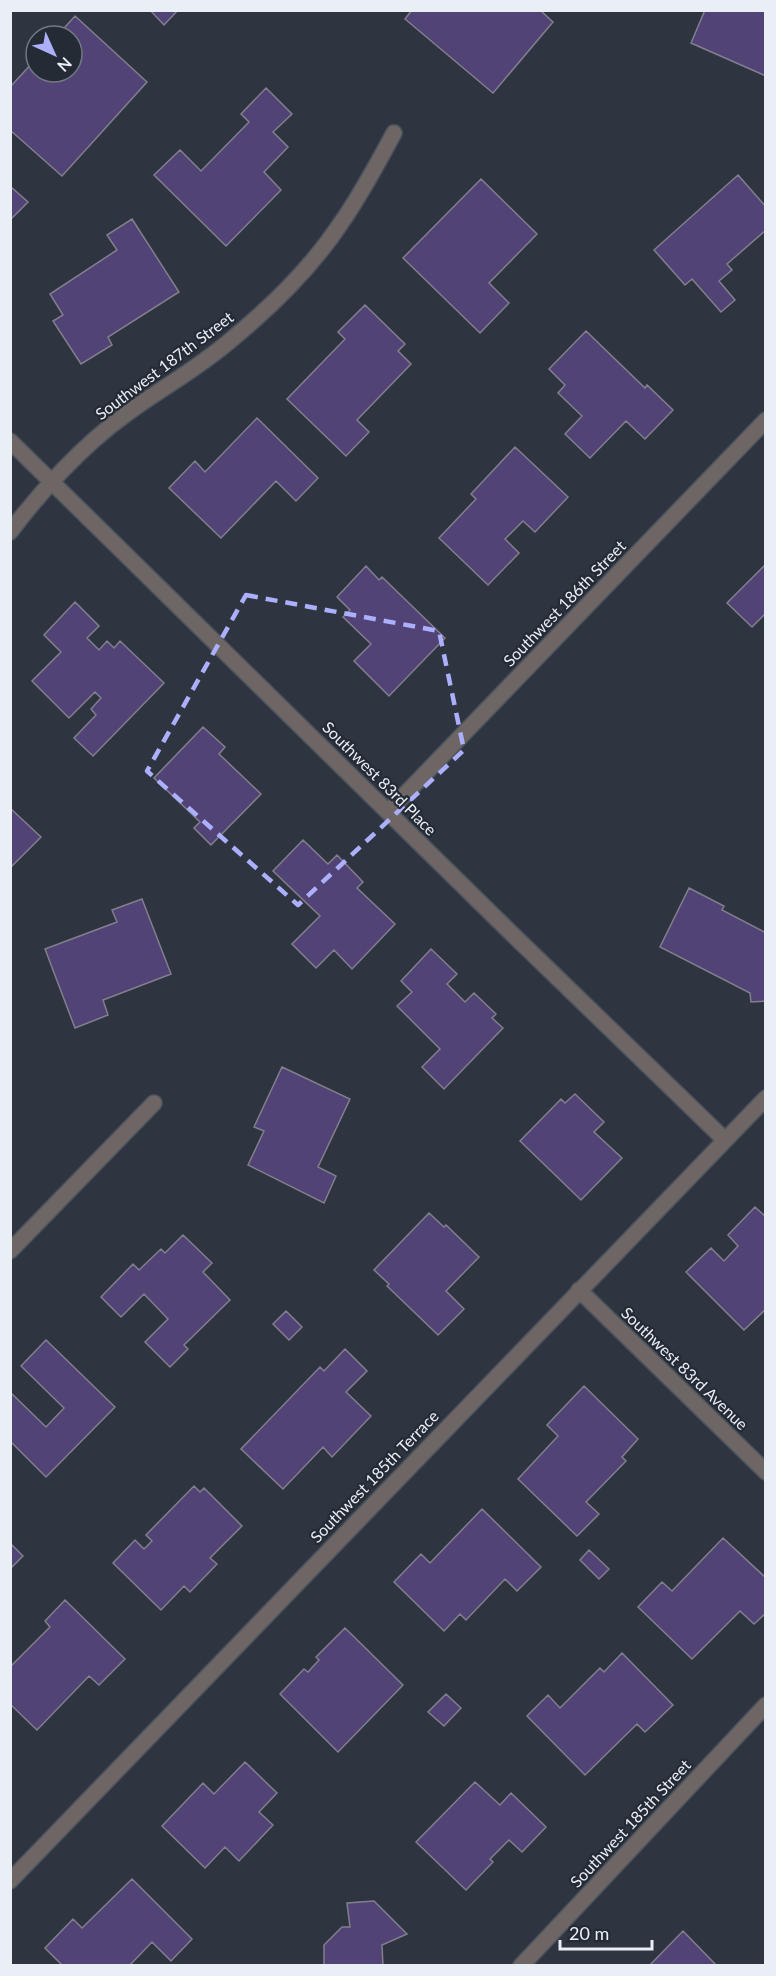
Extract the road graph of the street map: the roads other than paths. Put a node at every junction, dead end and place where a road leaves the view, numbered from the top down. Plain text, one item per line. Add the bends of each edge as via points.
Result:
1 (394, 134) dead end
2 (765, 420) edge
3 (10, 441) edge
4 (53, 482) junction
5 (10, 532) edge
6 (389, 811) junction
7 (765, 1098) edge
8 (154, 1103) dead end
9 (725, 1140) junction
10 (10, 1251) edge
11 (579, 1290) junction
12 (765, 1472) edge
13 (765, 1705) edge
14 (10, 1881) edge
15 (521, 1965) edge

1 - 4 street, Southwest 187th Street via 340,225 294,280 234,338 123,416
2 - 6 street, Southwest 186th Street
3 - 4 street, Southwest 83rd Place
4 - 5 street, Southwest 187th Street
4 - 6 street, Southwest 83rd Place
6 - 9 street, Southwest 83rd Place
7 - 9 street, Southwest 185th Terrace
8 - 10 street
9 - 11 street, Southwest 185th Terrace
11 - 12 street, Southwest 83rd Avenue
11 - 14 street, Southwest 185th Terrace
13 - 15 street, Southwest 185th Street

